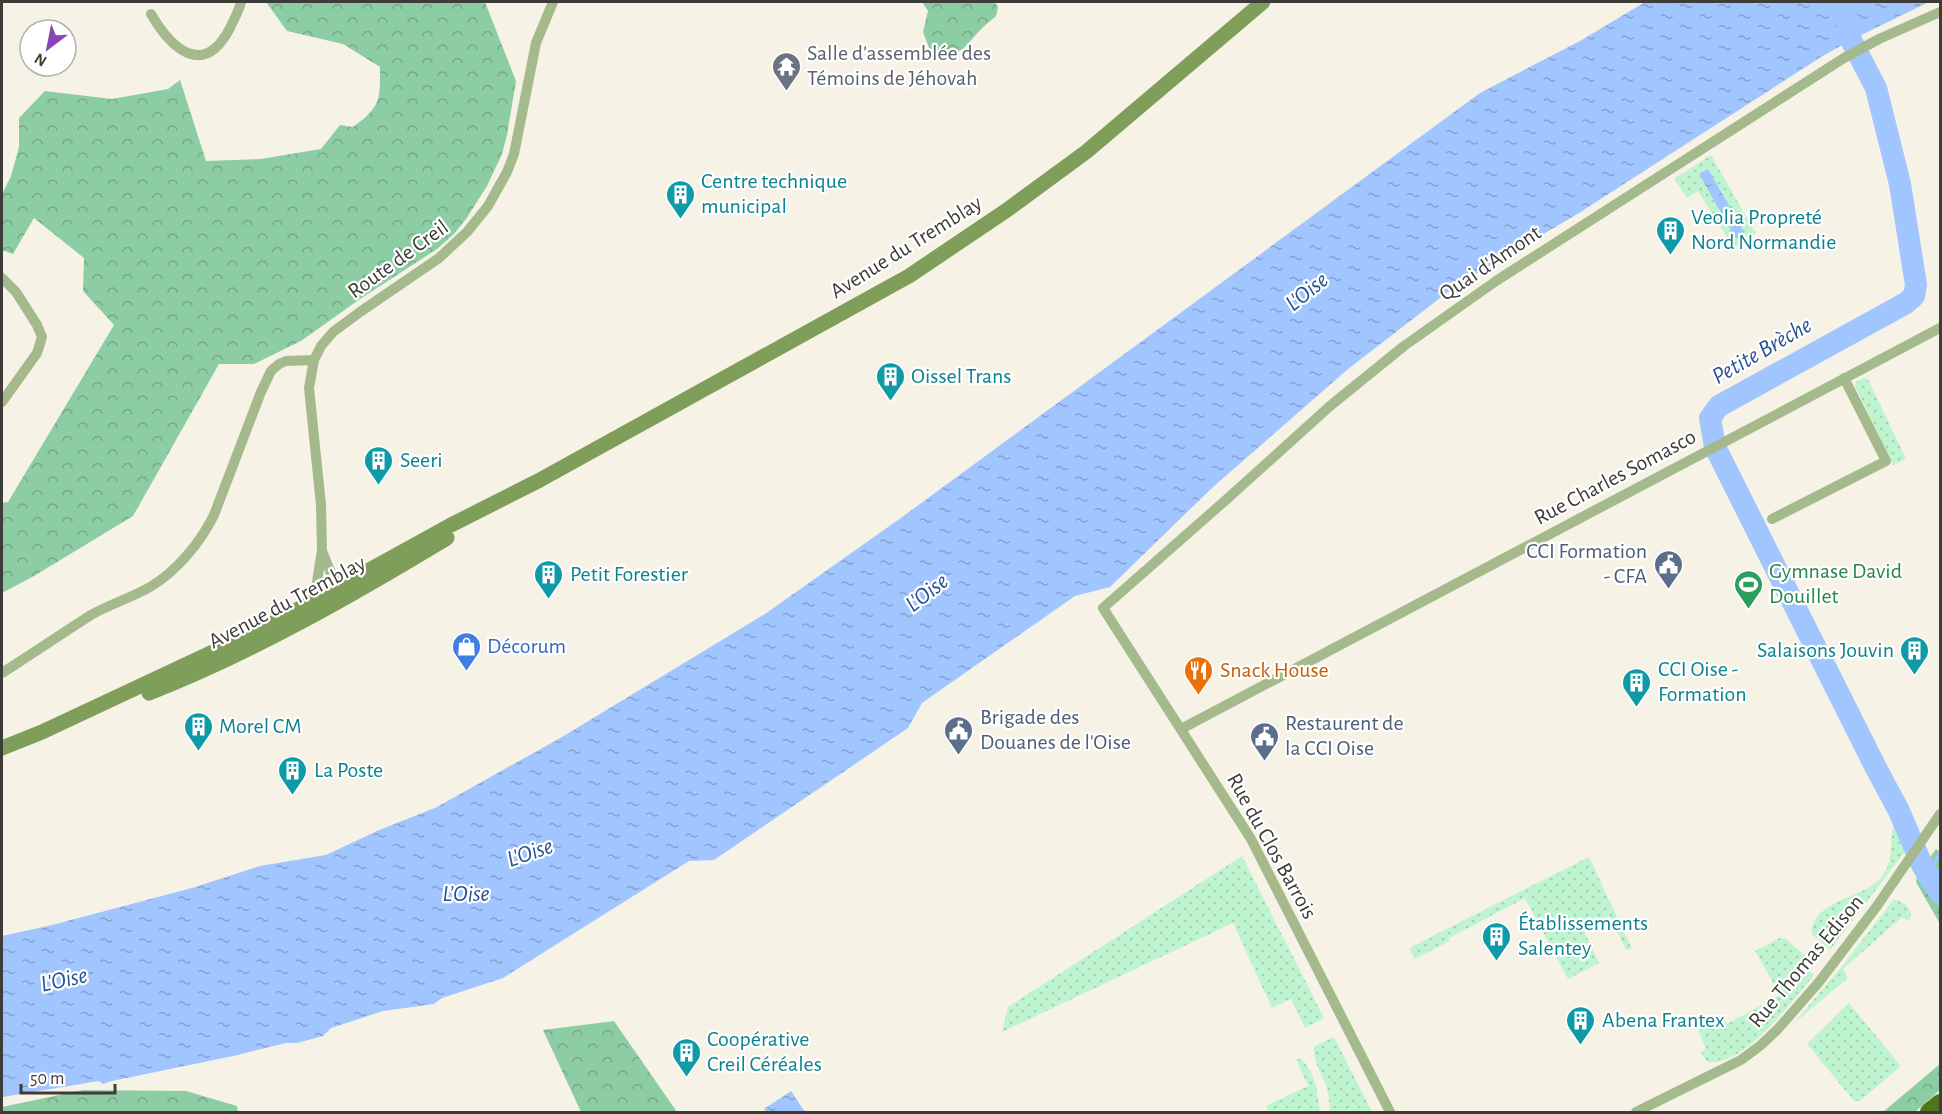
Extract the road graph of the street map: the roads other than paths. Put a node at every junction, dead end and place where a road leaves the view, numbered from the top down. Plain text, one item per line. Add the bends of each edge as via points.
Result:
1 (241, 2) edge
2 (553, 2) edge
3 (1263, 2) edge
4 (1941, 12) edge
5 (151, 14) dead end
6 (2, 278) edge
7 (1941, 328) edge
8 (314, 360) junction
9 (1844, 378) junction
10 (2, 402) edge
11 (1772, 519) dead end
12 (322, 550) junction
13 (339, 587) junction
14 (318, 600) junction
15 (1103, 608) joint
16 (2, 673) edge
17 (1181, 729) junction
18 (2, 748) edge
19 (1941, 813) edge
20 (1941, 1103) edge
21 (1390, 1113) edge
22 (1636, 1113) edge
23 (1929, 1113) edge

1 - 5 street via 222,41 214,51 203,55 192,54 176,44
2 - 8 street, Route de Creil via 536,43 514,154 488,207 439,258 333,333
3 - 13 main road, Avenue du Tremblay via 1106,136 947,252 858,306 538,481 440,543
4 - 15 street, Quai d'Amont via 1844,58 1496,281 1412,340 1339,398
6 - 10 street via 16,292 42,337 37,353
7 - 9 street, Rue Charles Somasco
8 - 12 street, Route de Creil via 309,388
8 - 16 street via 286,361 271,371 214,515 204,534 180,562 148,588 91,615
9 - 11 street via 1886,461
9 - 17 street, Rue Charles Somasco
12 - 13 street, Route de Creil
12 - 14 street, Route de Creil
13 - 14 main road, Avenue du Tremblay
14 - 18 main road, Avenue du Tremblay via 218,651
15 - 17 street, Rue du Clos Barrois
17 - 21 street, Rue du Clos Barrois via 1251,839
19 - 22 street, Rue Thomas Edison via 1824,975 1761,1046
20 - 23 highway

